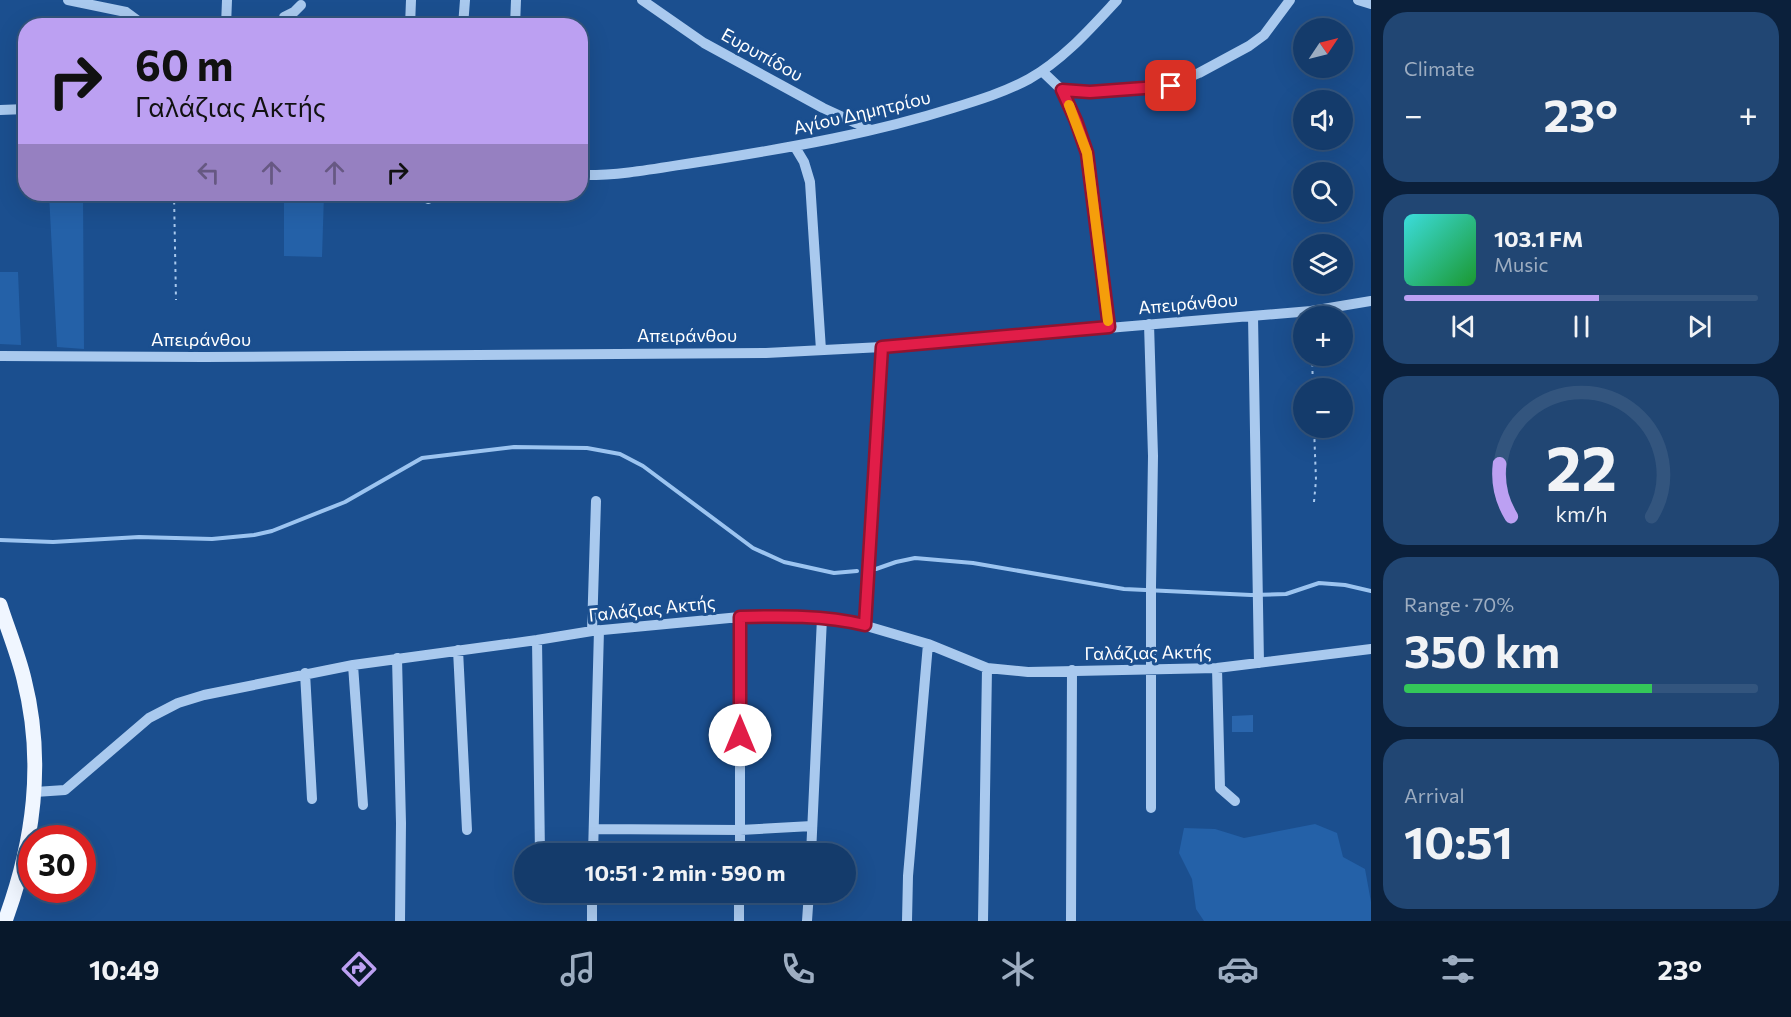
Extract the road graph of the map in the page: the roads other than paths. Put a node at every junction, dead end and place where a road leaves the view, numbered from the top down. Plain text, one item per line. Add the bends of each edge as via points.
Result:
1 (68, 0) edge
2 (227, 0) edge
3 (411, 0) edge
4 (465, 0) edge
5 (516, 0) edge
6 (642, 0) edge
7 (1117, 0) edge
8 (1290, 0) edge
9 (1358, 0) edge
10 (301, 4) dead end
11 (1371, 4) edge
12 (134, 18) edge
13 (226, 18) edge
14 (284, 18) edge
15 (410, 18) edge
16 (464, 18) edge
17 (515, 18) edge
18 (1042, 71) junction
19 (1062, 90) junction
20 (18, 109) edge
21 (0, 110) edge
22 (871, 130) junction
23 (795, 147) junction
24 (588, 175) edge
25 (1371, 301) edge
26 (1253, 316) junction
27 (1149, 324) junction
28 (1109, 327) junction
29 (882, 347) junction
30 (821, 350) junction
31 (0, 356) edge
32 (596, 501) dead end
33 (0, 605) edge
34 (740, 617) junction
35 (822, 618) junction
36 (0, 622) edge
37 (865, 625) junction
38 (596, 630) junction
39 (537, 640) junction
40 (928, 644) junction
41 (14, 648) junction
42 (458, 650) junction
43 (1371, 650) edge
44 (397, 658) junction
45 (1259, 663) junction
46 (353, 665) junction
47 (987, 668) junction
48 (1217, 668) junction
49 (1072, 670) junction
50 (1150, 670) junction
51 (305, 673) junction
52 (35, 792) junction
53 (312, 799) dead end
54 (1235, 801) dead end
55 (363, 805) dead end
56 (1151, 808) dead end
57 (812, 825) junction
58 (594, 829) junction
59 (467, 830) dead end
60 (740, 830) junction
61 (540, 843) edge
62 (593, 843) edge
63 (740, 843) edge
64 (811, 843) edge
65 (592, 903) edge
66 (740, 903) edge
67 (808, 903) edge
68 (5, 921) edge
69 (400, 921) edge
70 (592, 921) edge
71 (739, 921) edge
72 (807, 921) edge
73 (907, 921) edge
74 (983, 921) edge
75 (1071, 921) edge

1 - 12 street via 126,12
2 - 13 street
3 - 15 street
4 - 16 street
5 - 17 street
6 - 22 street, Ευρυπίδου via 704,43
7 - 18 street, Αγίου Δημητρίου
8 - 19 street via 1264,35 1171,86 1090,92
9 - 11 street
10 - 14 street
18 - 19 street
18 - 22 street, Αγίου Δημητρίου via 990,96
19 - 28 street via 1087,153
20 - 21 street
22 - 23 street, Αγίου Δημητρίου
23 - 24 street, Αγίου Δημητρίου
23 - 30 street via 810,182
25 - 26 street, Απειράνθου
26 - 27 street, Απειράνθου
26 - 45 street
27 - 28 street, Απειράνθου
27 - 50 street via 1153,456
28 - 29 street, Απειράνθου
29 - 30 street, Απειράνθου
29 - 37 street
30 - 31 street, Απειράνθου via 708,354
32 - 38 street
33 - 41 main road
34 - 35 street, Γαλάζιας Ακτής
34 - 38 street, Γαλάζιας Ακτής
34 - 60 street
35 - 37 street, Γαλάζιας Ακτής
35 - 57 street
36 - 41 main road
37 - 40 street, Γαλάζιας Ακτής
38 - 39 street, Γαλάζιας Ακτής
38 - 58 street
39 - 42 street, Γαλάζιας Ακτής
39 - 61 street
40 - 47 street, Γαλάζιας Ακτής
40 - 73 street
41 - 52 main road via 33,730
42 - 44 street, Γαλάζιας Ακτής
42 - 59 street
43 - 45 street, Γαλάζιας Ακτής
44 - 46 street, Γαλάζιας Ακτής
44 - 69 street
45 - 48 street, Γαλάζιας Ακτής
46 - 51 street, Γαλάζιας Ακτής
46 - 55 street
47 - 49 street, Γαλάζιας Ακτής via 1029,672
47 - 74 street
48 - 50 street, Γαλάζιας Ακτής
48 - 54 street via 1220,788
49 - 50 street, Γαλάζιας Ακτής
49 - 75 street
50 - 56 street
51 - 52 street, Γαλάζιας Ακτής via 227,689 171,707 149,718 69,788
51 - 53 street
52 - 68 main road via 27,850
57 - 60 street
57 - 64 street
58 - 60 street
58 - 62 street
60 - 63 street
65 - 70 street
66 - 71 street
67 - 72 street

